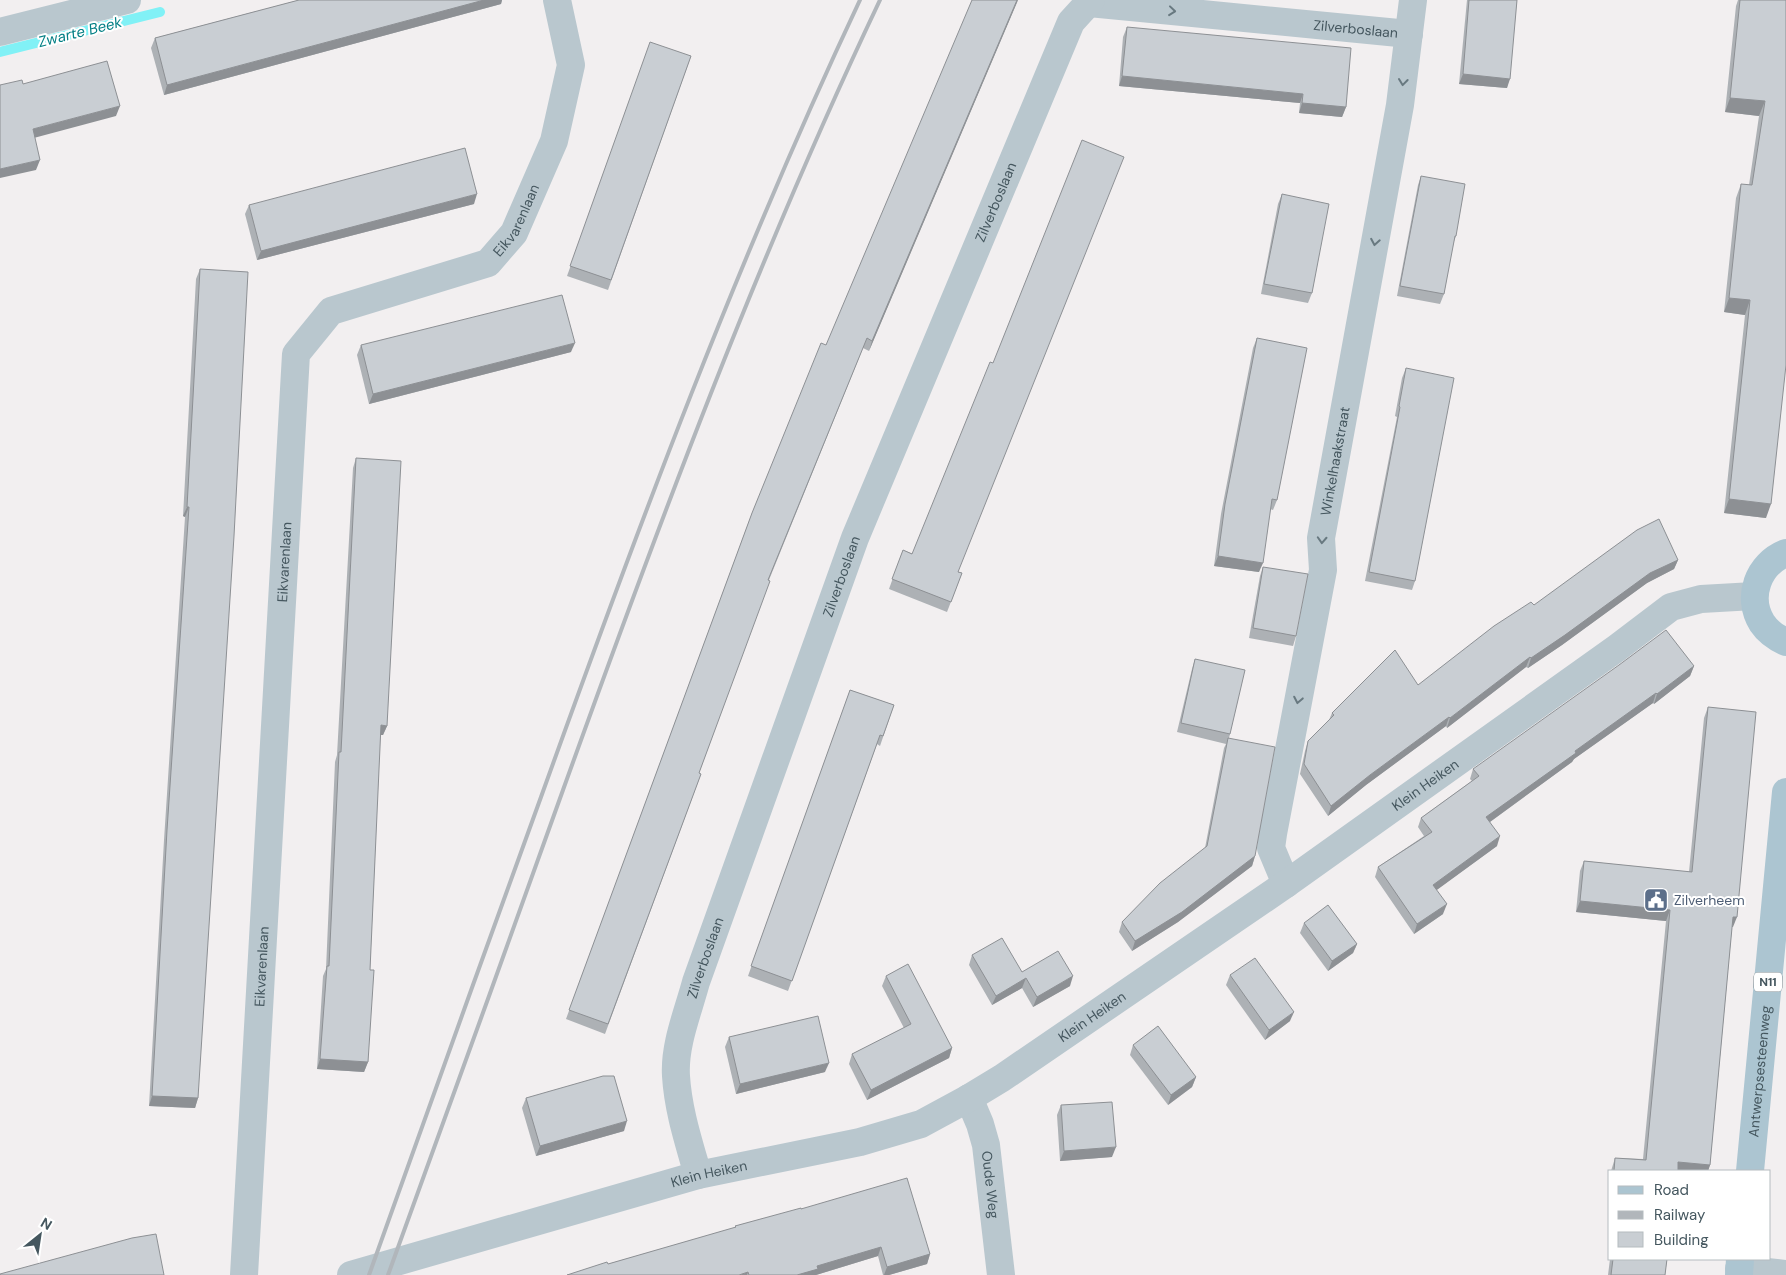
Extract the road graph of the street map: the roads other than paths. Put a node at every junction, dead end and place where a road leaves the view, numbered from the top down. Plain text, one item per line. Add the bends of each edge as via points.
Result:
1 (127, 0) edge
2 (556, 0) edge
3 (1413, 0) edge
4 (1090, 1) edge
5 (0, 32) edge
6 (1409, 34) junction
7 (1786, 553) edge
8 (1754, 596) junction
9 (1786, 642) edge
10 (1786, 792) edge
11 (1286, 884) junction
12 (969, 1098) junction
13 (1750, 1170) edge
14 (698, 1175) junction
15 (1739, 1268) edge
16 (1786, 1274) edge
17 (244, 1275) edge
18 (351, 1275) edge
19 (1000, 1275) edge

1 - 5 street
2 - 17 street, Eikvarenlaan via 571,65 554,142 514,233 488,263 331,311 296,354
3 - 6 street, Zilverboslaan
4 -> 6 street, Zilverboslaan
4 - 14 street, Zilverboslaan via 1072,22 855,538 696,982 680,1040 676,1076 686,1133
6 -> 11 street, Winkelhaakstraat via 1400,105 1321,538 1322,570 1273,834 1271,848
7 - 8 main road via 1765,567
8 - 9 main road via 1762,624 1772,635
8 - 11 street, Klein Heiken via 1701,599 1671,607
10 - 13 main road, Antwerpsesteenweg / N11
11 - 12 street, Klein Heiken
12 - 14 street, Klein Heiken via 921,1124 860,1142
12 - 19 street, Oude Weg via 986,1145
14 - 18 street, Klein Heiken
15 - 16 street

